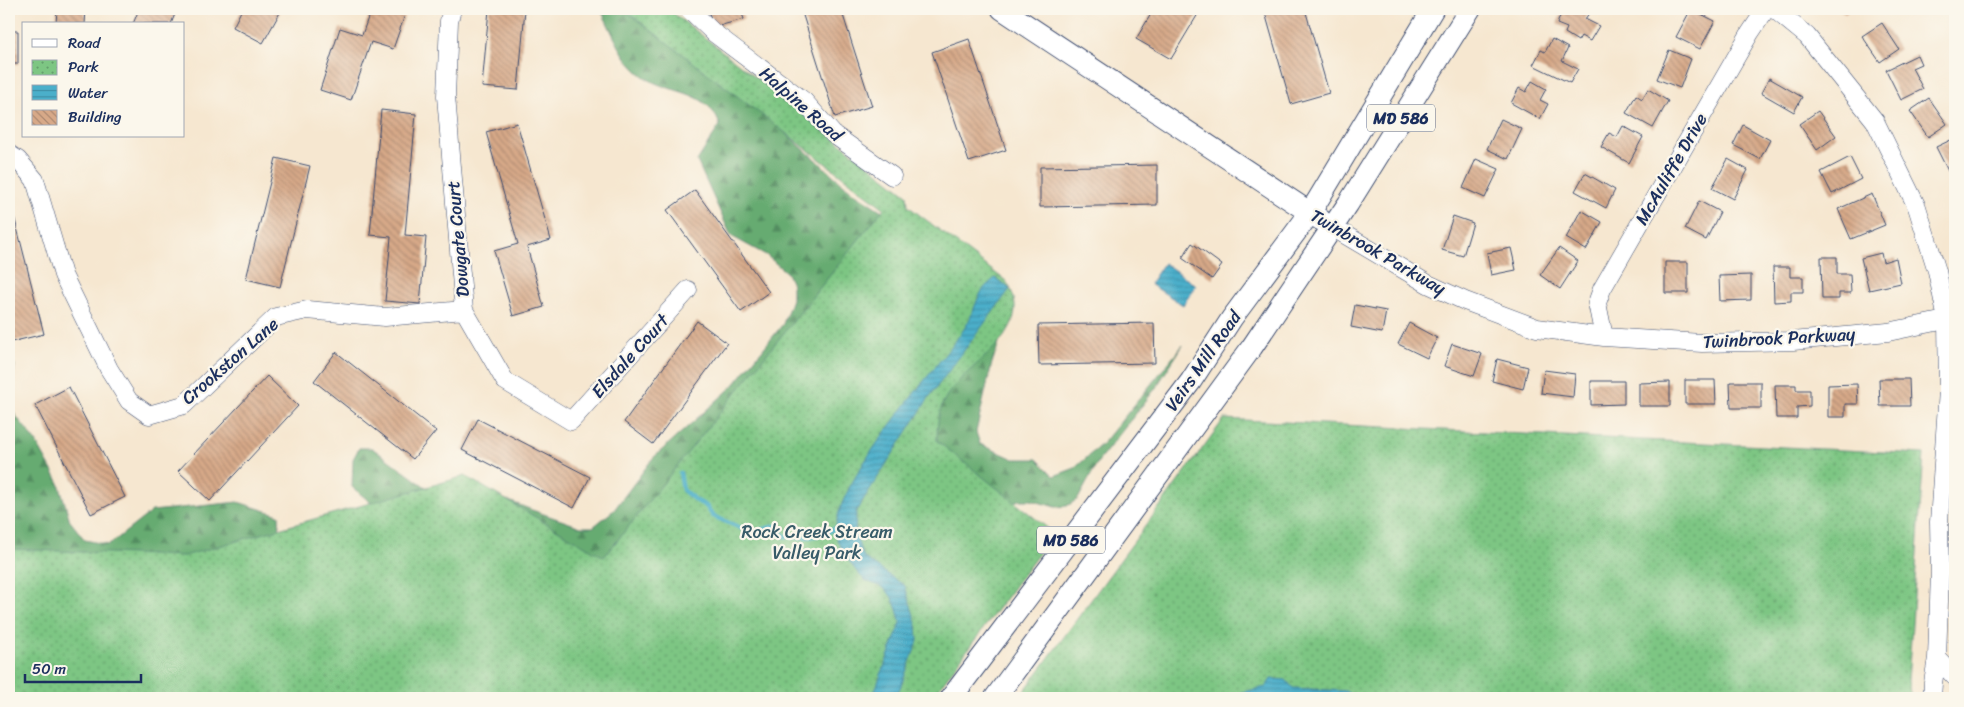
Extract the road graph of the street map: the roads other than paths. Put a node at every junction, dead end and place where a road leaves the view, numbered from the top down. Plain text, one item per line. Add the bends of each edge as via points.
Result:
1 (452, 9) edge
2 (689, 9) edge
3 (1002, 9) edge
4 (1433, 9) edge
5 (1470, 9) edge
6 (1766, 9) edge
7 (1774, 9) edge
8 (9, 154) edge
9 (892, 176) dead end
10 (1310, 213) junction
11 (1332, 227) junction
12 (688, 290) dead end
13 (464, 310) junction
14 (1951, 319) edge
15 (1604, 336) junction
16 (571, 421) joint
17 (1937, 658) junction
18 (1955, 677) edge
19 (951, 698) edge
20 (995, 698) edge
21 (1932, 698) edge

1 - 13 street, Dowgate Court via 446,96
2 - 9 street, Halpine Road via 714,33 804,101 833,134
3 - 10 main road, Twinbrook Parkway
4 - 10 main road, Veirs Mill Road / MD 586
5 - 11 main road, Veirs Mill Road / MD 586
6 - 15 street, McAuliffe Drive via 1602,289 1597,303
7 - 14 street via 1808,36 1875,120 1917,207
8 - 13 street, Crookston Lane via 35,180 63,275 109,369 129,401 149,415 184,405 276,317 307,310 385,317
10 - 11 main road, Twinbrook Parkway
10 - 19 main road, Veirs Mill Road / MD 586 via 1232,318 1191,381
11 - 15 street, Twinbrook Parkway via 1428,284 1465,301 1537,328
11 - 20 main road, Veirs Mill Road / MD 586 via 1236,368
12 - 16 street, Elsdale Court
13 - 16 street, Dowgate Court via 505,381
14 - 15 street, Twinbrook Parkway via 1888,332 1793,341 1702,343
14 - 17 street via 1939,522
17 - 18 street
17 - 21 street

